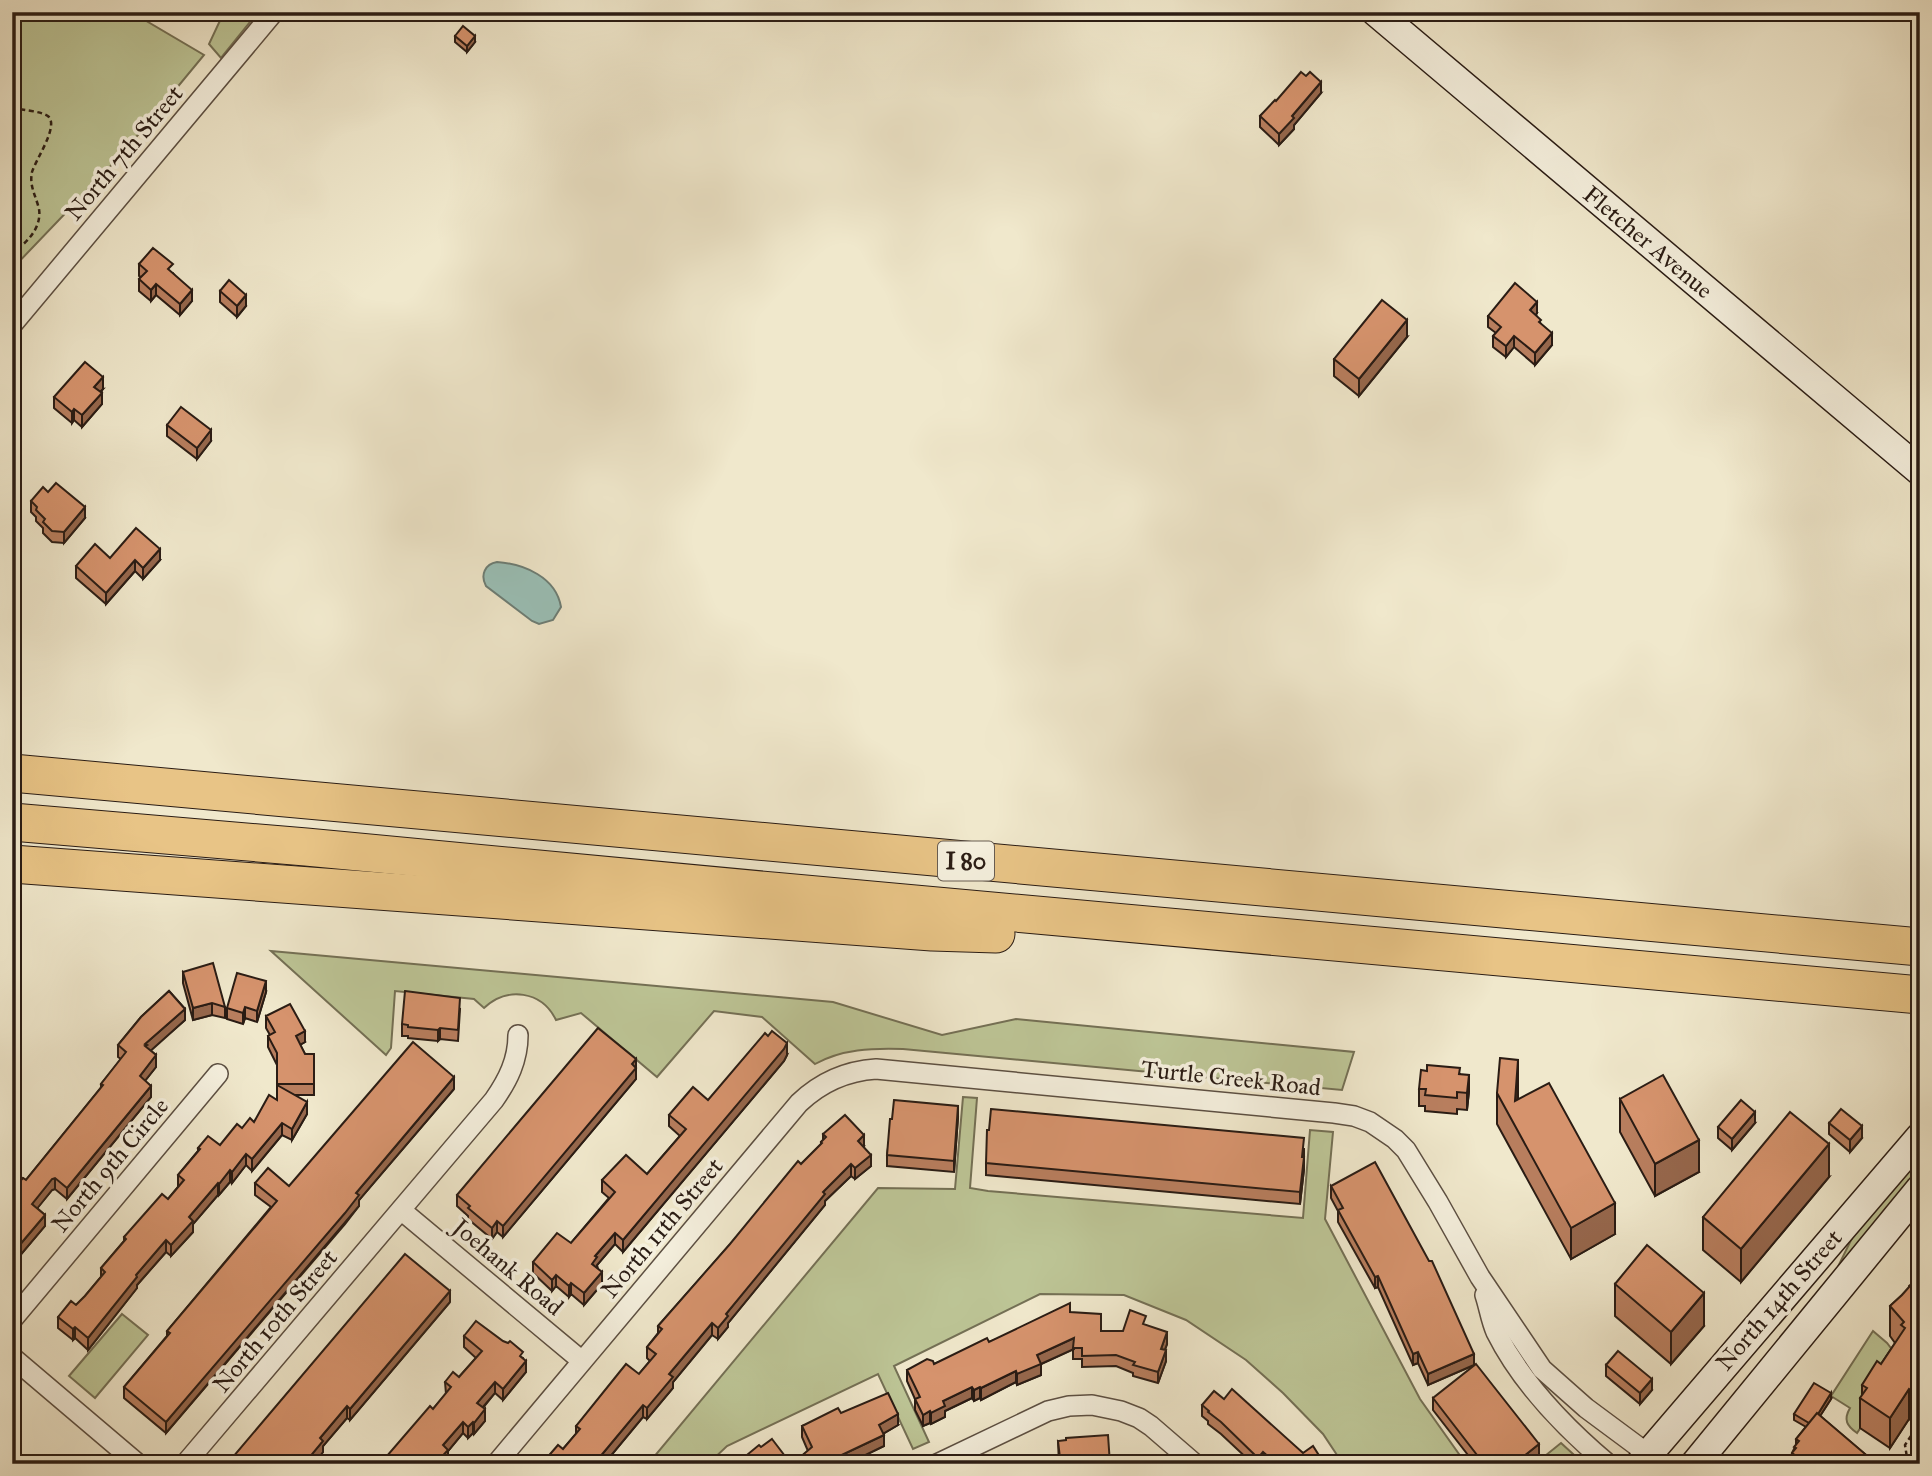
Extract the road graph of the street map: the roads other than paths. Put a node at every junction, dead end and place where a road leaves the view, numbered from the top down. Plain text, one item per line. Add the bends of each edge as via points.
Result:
1 (274, 12) edge
2 (1376, 12) edge
3 (12, 325) edge
4 (1920, 471) edge
5 (12, 750) edge
6 (12, 773) edge
7 (390, 807) junction
8 (12, 822) edge
9 (12, 864) edge
10 (1368, 944) junction
11 (1920, 947) edge
12 (1920, 995) edge
13 (518, 1035) dead end
14 (893, 1069) joint
15 (218, 1074) dead end
16 (1920, 1137) edge
17 (1920, 1189) edge
18 (401, 1210) junction
19 (1480, 1277) junction
20 (12, 1320) edge
21 (12, 1357) edge
22 (582, 1361) junction
23 (1650, 1460) edge
24 (138, 1464) edge
25 (185, 1464) edge
26 (496, 1464) edge
27 (937, 1464) edge
28 (1195, 1464) edge
29 (1608, 1464) edge
30 (1695, 1464) edge

1 - 3 street, North 7th Street
2 - 4 main road, Fletcher Avenue
5 - 7 highway
6 - 7 highway, I 80
7 - 11 highway, I 80
8 - 10 highway, I 80
9 - 10 highway via 932,932
10 - 12 highway, I 80
13 - 18 street, North 10th Street via 514,1063 494,1100
14 - 19 street, Turtle Creek Road via 1354,1116 1384,1130 1406,1150
14 - 22 street, North 11th Street via 843,1075 820,1085 799,1103
15 - 20 street, North 9th Circle
16 - 23 main road, North 14th Street
17 - 30 main road, North 14th Street
18 - 22 street, Joehank Road
18 - 25 street, North 10th Street
19 - 23 street, Turtle Creek Road via 1542,1369
19 - 29 street, Turtle Creek Road via 1495,1330 1514,1363 1557,1418
21 - 24 street
22 - 26 street, North 11th Street
27 - 28 street via 1048,1411 1069,1406 1121,1411 1151,1426

